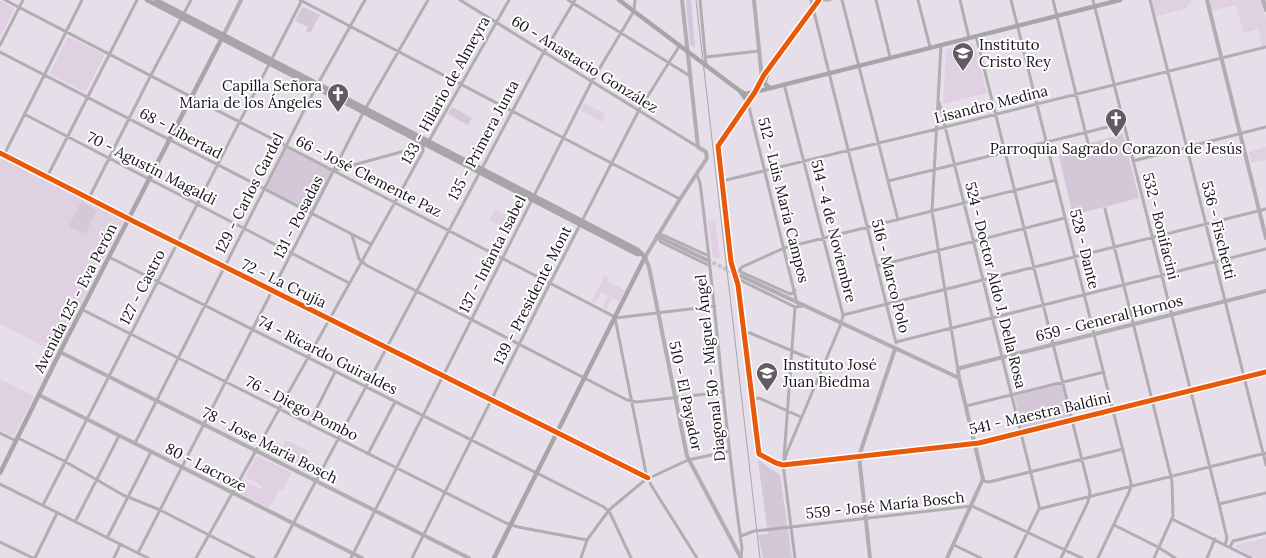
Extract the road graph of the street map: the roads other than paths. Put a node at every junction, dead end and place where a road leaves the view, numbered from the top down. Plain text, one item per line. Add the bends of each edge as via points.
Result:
1 (5, 0) edge
2 (23, 0) edge
3 (82, 0) edge
4 (137, 0) edge
5 (147, 0) edge
6 (156, 0) edge
7 (191, 0) edge
8 (241, 0) edge
9 (301, 0) edge
10 (365, 0) edge
11 (428, 0) edge
12 (460, 0) edge
13 (509, 0) edge
14 (568, 0) edge
15 (620, 0) edge
16 (635, 0) edge
17 (682, 0) edge
18 (700, 0) edge
19 (754, 0) edge
20 (811, 0) edge
21 (819, 0) edge
22 (830, 0) edge
23 (842, 0) edge
24 (876, 0) edge
25 (918, 0) edge
26 (960, 0) edge
27 (1011, 0) edge
28 (1052, 0) edge
29 (1093, 0) edge
30 (1120, 0) edge
31 (1150, 0) edge
32 (1207, 0) edge
33 (1263, 0) edge
34 (574, 2) edge
35 (1095, 6) junction
36 (19, 7) junction
37 (813, 10) junction
38 (1266, 10) edge
39 (634, 11) junction
40 (183, 16) junction
41 (1057, 16) junction
42 (496, 22) junction
43 (350, 26) junction
44 (1018, 26) junction
45 (66, 31) junction
46 (621, 33) junction
47 (223, 36) junction
48 (976, 36) junction
49 (969, 38) junction
50 (0, 45) edge
51 (941, 45) junction
52 (680, 46) junction
53 (930, 47) junction
54 (1266, 47) edge
55 (544, 51) junction
56 (759, 51) junction
57 (0, 52) edge
58 (398, 52) junction
59 (688, 52) junction
60 (108, 53) junction
61 (706, 57) junction
62 (890, 57) junction
63 (1221, 58) junction
64 (270, 61) junction
65 (669, 62) junction
66 (859, 65) junction
67 (706, 66) junction
68 (1167, 71) junction
69 (768, 72) junction
70 (828, 73) junction
71 (44, 74) junction
72 (151, 75) junction
73 (691, 76) junction
74 (762, 79) junction
75 (592, 81) junction
76 (461, 84) junction
77 (784, 84) junction
78 (1114, 84) junction
79 (318, 85) junction
80 (770, 88) junction
81 (740, 92) junction
82 (755, 92) junction
83 (1076, 94) junction
84 (86, 96) junction
85 (192, 97) junction
86 (748, 102) junction
87 (939, 102) junction
88 (1037, 103) junction
89 (365, 110) junction
90 (639, 110) junction
91 (511, 111) junction
92 (24, 114) junction
93 (995, 114) junction
94 (129, 118) junction
95 (240, 121) junction
96 (1124, 123) junction
97 (945, 127) junction
98 (1266, 127) edge
99 (937, 129) junction
100 (1085, 133) junction
101 (1240, 133) junction
102 (67, 137) junction
103 (563, 138) junction
104 (169, 140) junction
105 (1047, 142) junction
106 (879, 143) junction
107 (1088, 143) dead end
108 (425, 144) junction
109 (287, 146) junction
110 (698, 147) junction
111 (1186, 147) junction
112 (848, 151) junction
113 (1005, 152) junction
114 (2, 154) edge
115 (109, 158) junction
116 (1133, 161) junction
117 (804, 162) junction
118 (612, 163) junction
119 (217, 165) junction
120 (954, 165) junction
121 (334, 170) junction
122 (935, 170) junction
123 (480, 171) junction
124 (765, 171) junction
125 (697, 175) junction
126 (47, 177) junction
127 (150, 179) junction
128 (1056, 180) junction
129 (722, 181) junction
130 (888, 181) junction
131 (265, 189) junction
132 (1015, 190) junction
133 (89, 198) junction
134 (532, 198) junction
135 (680, 199) junction
136 (395, 202) junction
137 (964, 203) junction
138 (197, 204) junction
139 (1105, 209) dead end
140 (1266, 209) edge
141 (932, 211) junction
142 (1259, 211) junction
143 (312, 214) junction
144 (1066, 218) junction
145 (129, 219) junction
146 (898, 220) junction
147 (581, 223) junction
148 (1206, 224) junction
149 (867, 228) junction
150 (1024, 228) junction
151 (244, 229) junction
152 (448, 230) junction
153 (352, 235) junction
154 (657, 236) junction
155 (1152, 237) junction
156 (824, 238) junction
157 (1266, 238) edge
158 (974, 242) junction
159 (177, 243) junction
160 (371, 244) junction
161 (1114, 247) junction
162 (784, 248) junction
163 (1266, 249) edge
164 (938, 251) junction
165 (292, 253) junction
166 (643, 256) junction
167 (109, 257) junction
168 (1076, 257) junction
169 (503, 258) junction
170 (708, 258) junction
171 (1215, 261) junction
172 (361, 262) junction
173 (710, 266) junction
174 (877, 266) junction
175 (225, 267) junction
176 (1034, 267) junction
177 (733, 270) junction
178 (739, 271) junction
179 (1161, 275) junction
180 (739, 278) junction
181 (983, 280) junction
182 (157, 282) junction
183 (349, 283) junction
184 (550, 283) junction
185 (1124, 285) junction
186 (944, 289) junction
187 (795, 290) junction
188 (272, 291) junction
189 (416, 291) junction
190 (1266, 291) edge
191 (1085, 295) junction
192 (1225, 301) junction
193 (886, 304) junction
194 (796, 305) junction
195 (1043, 305) junction
196 (205, 306) junction
197 (715, 306) junction
198 (82, 310) junction
199 (657, 312) junction
200 (1171, 314) junction
201 (843, 315) junction
202 (993, 317) junction
203 (615, 318) junction
204 (329, 319) junction
205 (472, 319) junction
206 (1133, 323) junction
207 (841, 324) junction
208 (950, 328) junction
209 (252, 330) junction
210 (744, 333) junction
211 (1095, 333) junction
212 (131, 334) junction
213 (896, 342) junction
214 (520, 344) junction
215 (1053, 344) junction
216 (386, 348) junction
217 (895, 349) junction
218 (60, 352) junction
219 (793, 352) junction
220 (1002, 356) junction
221 (178, 358) junction
222 (308, 358) junction
223 (823, 364) junction
224 (958, 370) junction
225 (335, 372) junction
226 (1104, 372) junction
227 (1266, 372) edge
228 (109, 376) junction
229 (443, 376) junction
230 (1244, 377) junction
231 (959, 378) junction
232 (585, 379) junction
233 (226, 382) junction
234 (1062, 382) junction
235 (365, 387) junction
236 (1190, 390) junction
237 (723, 392) junction
238 (1012, 394) junction
239 (39, 396) junction
240 (675, 398) junction
241 (752, 399) junction
242 (156, 400) junction
243 (491, 400) junction
244 (1152, 400) junction
245 (395, 402) junction
246 (633, 402) junction
247 (966, 406) junction
248 (279, 409) junction
249 (1113, 410) junction
250 (788, 412) junction
251 (423, 416) junction
252 (801, 417) junction
253 (87, 419) junction
254 (1071, 420) junction
255 (204, 424) junction
256 (309, 424) junction
257 (557, 433) junction
258 (1021, 433) junction
259 (0, 434) edge
260 (119, 436) junction
261 (338, 438) junction
262 (17, 440) junction
263 (471, 440) junction
264 (135, 443) junction
265 (976, 443) junction
266 (1123, 449) junction
267 (255, 451) junction
268 (730, 451) junction
269 (151, 452) junction
270 (1265, 453) edge
271 (368, 454) junction
272 (859, 456) junction
273 (1081, 459) junction
274 (688, 460) junction
275 (66, 462) junction
276 (783, 465) junction
277 (1266, 465) edge
278 (182, 467) junction
279 (1210, 467) junction
280 (396, 468) junction
281 (1031, 472) junction
282 (0, 473) edge
283 (537, 473) junction
284 (1171, 476) junction
285 (648, 478) junction
286 (96, 481) junction
287 (316, 481) junction
288 (983, 481) junction
289 (0, 484) edge
290 (1131, 486) junction
291 (232, 492) junction
292 (445, 492) junction
293 (1266, 493) edge
294 (1090, 496) junction
295 (126, 497) junction
296 (1219, 504) junction
297 (43, 505) junction
298 (972, 506) junction
299 (1039, 509) junction
300 (160, 510) junction
301 (609, 510) junction
302 (375, 511) junction
303 (58, 513) junction
304 (865, 518) junction
305 (1172, 519) junction
306 (75, 522) junction
307 (293, 524) junction
308 (511, 525) junction
309 (1114, 525) junction
310 (791, 527) junction
311 (1029, 532) junction
312 (1266, 533) edge
313 (208, 535) junction
314 (424, 535) junction
315 (741, 536) junction
316 (107, 538) junction
317 (1215, 539) junction
318 (587, 540) junction
319 (0, 542) edge
320 (120, 545) junction
321 (954, 545) junction
322 (1225, 545) junction
323 (1158, 547) junction
324 (1230, 547) junction
325 (1065, 550) junction
326 (138, 553) junction
327 (352, 556) edge
328 (34, 558) edge
329 (114, 558) edge
330 (148, 558) edge
331 (196, 558) edge
332 (254, 558) edge
333 (275, 558) edge
334 (362, 558) edge
335 (412, 558) edge
336 (469, 558) edge
337 (494, 558) edge
338 (580, 558) edge
339 (631, 558) edge
340 (696, 558) edge
341 (741, 558) edge
342 (795, 558) edge
343 (870, 558) edge
344 (947, 558) edge
345 (981, 558) edge
346 (1015, 558) edge
347 (1061, 558) edge
348 (1082, 558) edge
349 (1098, 558) edge
350 (1154, 558) edge
351 (1176, 558) edge
352 (1207, 558) edge
353 (1251, 558) edge

1 - 36 street, 66 - José Clemente Paz
2 - 36 street
3 - 45 street
4 - 60 street
5 - 40 main road
6 - 40 main road
7 - 40 street
8 - 47 street, Avenida 125 - Eva Perón
9 - 43 street
9 - 64 street, 127 - Castro
10 - 43 street, 129 - Carlos Gardel
11 - 58 street, 131 - Posadas
12 - 42 street, 60 - Anastacio González
13 - 42 street, 133 - Hilario de Almeyra
14 - 34 street
15 - 39 main road
16 - 39 street
17 - 59 street
18 - 61 street
19 - 56 street
20 - 37 street, 516 - Marco Polo
21 - 22 street
21 - 37 street
23 - 66 street
24 - 62 street
25 - 53 street
26 - 49 street
27 - 44 street, 528 - Dante
28 - 41 street
29 - 35 street, 532 - Bonifacini
30 - 35 main road
31 - 68 street, 536 - Fischetti
32 - 63 street
33 - 38 street
34 - 46 street
34 - 55 street, 135 - Primera Junta
35 - 41 main road
35 - 78 street, 532 - Bonifacini
36 - 45 street, 66 - José Clemente Paz
36 - 50 street
37 - 69 street
37 - 70 street, 516 - Marco Polo
39 - 46 street, 137 - Infanta Isabel
39 - 52 main road
40 - 47 main road
40 - 72 street
41 - 44 main road
41 - 83 street
42 - 55 street, 60 - Anastacio González
42 - 76 street, 133 - Hilario de Almeyra
43 - 58 street
43 - 79 street, 129 - Carlos Gardel
44 - 48 main road
44 - 88 street, 528 - Dante
45 - 60 street, 66 - José Clemente Paz
45 - 71 street
46 - 65 street
46 - 75 street, 137 - Infanta Isabel
47 - 64 main road
47 - 85 main road, Avenida 125 - Eva Perón
48 - 49 main road
48 - 93 street
49 - 51 main road
51 - 53 main road
51 - 87 street
52 - 59 main road
52 - 65 street, 139 - Presidente Mont
53 - 62 main road
54 - 63 street, Lisandro Medina
55 - 75 street, 60 - Anastacio González
55 - 91 street, 135 - Primera Junta
56 - 61 street
56 - 74 street
57 - 71 street, 68 - Libertad
58 - 76 street
58 - 89 street, 131 - Posadas
59 - 67 main road
59 - 73 street
60 - 72 street, 66 - José Clemente Paz
60 - 84 street
61 - 67 street
62 - 66 main road
63 - 68 street, Lisandro Medina
63 - 101 street
64 - 79 main road
64 - 95 street, 127 - Castro
65 - 73 street
65 - 90 street, 139 - Presidente Mont
66 - 70 main road
66 - 106 street
67 - 81 main road
68 - 78 street, Lisandro Medina
68 - 111 street, 536 - Fischetti
69 - 74 street
69 - 80 main road via 764,83
70 - 77 main road
70 - 112 street, 516 - Marco Polo
71 - 84 street, 68 - Libertad
71 - 92 street
72 - 85 street, 66 - José Clemente Paz
72 - 94 street
73 - 110 street
74 - 82 street
75 - 90 street, 60 - Anastacio González
75 - 103 street, 137 - Infanta Isabel
76 - 91 street
76 - 108 street, 133 - Hilario de Almeyra
77 - 80 main road
77 - 117 street, 514 - 4 de Noviembre
78 - 83 street, Lisandro Medina
78 - 96 street, 532 - Bonifacini
79 - 89 main road
79 - 109 street, 129 - Carlos Gardel
80 - 82 main road
81 - 82 main road
81 - 86 main road
82 - 86 street
83 - 88 street, Lisandro Medina
83 - 100 street
84 - 94 street, 68 - Libertad
84 - 102 street
85 - 95 street, 66 - José Clemente Paz
85 - 104 main road, Avenida 125 - Eva Perón
86 - 124 street, 512 - Luis María Campos
86 - 129 street via 718,146
87 - 97 street, 524 - Doctor Aldo J. Della Rosa
87 - 99 street
88 - 93 street, Lisandro Medina
88 - 105 street, 528 - Dante
89 - 108 main road
89 - 121 street, 131 - Posadas
90 - 110 street, 60 - Anastacio González
90 - 118 street, 139 - Presidente Mont
91 - 103 street
91 - 123 street, 135 - Primera Junta
92 - 102 street, 70 - Agustín Magaldi
92 - 114 street
93 - 97 street, Lisandro Medina
93 - 113 street
94 - 104 street, 68 - Libertad
94 - 115 street
95 - 109 street, 66 - José Clemente Paz
95 - 119 street, 127 - Castro
96 - 100 street
96 - 116 street, 532 - Bonifacini
97 - 99 street, Lisandro Medina
97 - 120 street, 524 - Doctor Aldo J. Della Rosa
98 - 101 street
99 - 106 street, Lisandro Medina
99 - 122 street
100 - 105 street
100 - 107 street
101 - 111 street
101 - 142 street
102 - 115 street, 70 - Agustín Magaldi
102 - 126 street
103 - 118 street
103 - 134 street, 137 - Infanta Isabel
104 - 119 street, 68 - Libertad
104 - 127 main road, Avenida 125 - Eva Perón
105 - 113 street
105 - 128 street, 528 - Dante
106 - 112 street, Lisandro Medina
106 - 130 street
108 - 121 street
108 - 123 main road
108 - 136 street, 133 - Hilario de Almeyra
109 - 121 street, 66 - José Clemente Paz
109 - 131 street, 129 - Carlos Gardel
110 - 125 street via 706,152 707,158
111 - 116 street
111 - 148 street, 536 - Fischetti
112 - 117 street, Lisandro Medina
112 - 149 street, 516 - Marco Polo
113 - 120 street
113 - 132 street
114 - 126 street, 72 - La Crujía
115 - 127 street, 70 - Agustín Magaldi
115 - 133 street
116 - 155 street, 532 - Bonifacini
117 - 124 street, Lisandro Medina
117 - 156 street, 514 - 4 de Noviembre
118 - 135 street
118 - 147 street, 139 - Presidente Mont
119 - 131 street, 68 - Libertad
119 - 138 street, 127 - Castro
120 - 122 street
120 - 137 street, 524 - Doctor Aldo J. Della Rosa
121 - 136 street, 66 - José Clemente Paz
121 - 143 street, 131 - Posadas
122 - 130 street
122 - 141 street
123 - 134 main road
123 - 152 street, 135 - Primera Junta
124 - 129 street, Lisandro Medina
124 - 162 street, 512 - Luis María Campos
125 - 135 street
125 - 170 street, Diagonal 50 - Miguel Ángel
126 - 133 street, 72 - La Crujía
127 - 138 street, 70 - Agustín Magaldi
127 - 145 main road, Avenida 125 - Eva Perón
128 - 132 street
128 - 144 street, 528 - Dante
129 - 177 street
130 - 146 street
131 - 143 street, 68 - Libertad
131 - 151 street, 129 - Carlos Gardel
132 - 137 street
132 - 150 street
133 - 145 street, 72 - La Crujía
134 - 147 main road
134 - 169 street, 137 - Infanta Isabel
135 - 154 street
136 - 152 street, 66 - José Clemente Paz
136 - 160 street, 133 - Hilario de Almeyra
137 - 141 street
137 - 158 street, 524 - Doctor Aldo J. Della Rosa
138 - 151 street, 70 - Agustín Magaldi
138 - 159 street, 127 - Castro
139 - 161 street
140 - 142 street
141 - 146 street
141 - 164 street
142 - 148 street
142 - 157 street
143 - 153 street, 68 - Libertad
143 - 165 street, 131 - Posadas
144 - 150 street
144 - 168 street, 528 - Dante
145 - 159 street, 72 - La Crujía
145 - 167 main road, Avenida 125 - Eva Perón
146 - 149 street
147 - 166 main road via 638,250
147 - 184 street, 139 - Presidente Mont
148 - 155 street
148 - 171 street, 536 - Fischetti
149 - 156 street
149 - 174 street, 516 - Marco Polo
150 - 158 street
150 - 176 street
151 - 165 street, 70 - Agustín Magaldi
151 - 175 street, 129 - Carlos Gardel
152 - 169 street, 66 - José Clemente Paz
152 - 189 street, 135 - Primera Junta
153 - 160 street, 68 - Libertad
153 - 172 street
154 - 166 street
154 - 170 street
154 - 170 street via 663,235
154 - 173 street via 661,242
155 - 161 street
155 - 179 street, 532 - Bonifacini
156 - 162 street
156 - 201 street, 514 - 4 de Noviembre
158 - 164 street
158 - 181 street, 524 - Doctor Aldo J. Della Rosa
159 - 175 street, 72 - La Crujía
159 - 182 street, 127 - Castro
160 - 172 street, 133 - Hilario de Almeyra
161 - 168 street
161 - 185 street
162 - 178 street
162 - 187 street, 512 - Luis María Campos
163 - 171 street
164 - 174 street
164 - 186 street
165 - 183 street, 70 - Agustín Magaldi
165 - 188 street, 131 - Posadas
166 - 199 street, 510 - El Payador via 649,267
166 - 203 main road
167 - 182 street, 74 - Ricardo Guiraldes
167 - 198 main road, Avenida 125 - Eva Perón
168 - 176 street
168 - 191 street, 528 - Dante
169 - 184 street, 66 - José Clemente Paz
169 - 205 street, 137 - Infanta Isabel
170 - 173 street, Diagonal 50 - Miguel Ángel
171 - 179 street
171 - 192 street, 536 - Fischetti
172 - 183 street, 133 - Hilario de Almeyra
172 - 189 street
173 - 197 street, Diagonal 50 - Miguel Ángel
174 - 193 street, 516 - Marco Polo
175 - 188 street, 72 - La Crujía
175 - 196 street, 129 - Carlos Gardel
176 - 181 street
176 - 195 street
177 - 178 street
177 - 180 street
178 - 187 street via 790,294
179 - 185 street
179 - 200 street, 532 - Bonifacini
180 - 194 street
180 - 194 street
180 - 210 street
181 - 186 street
181 - 202 street, 524 - Doctor Aldo J. Della Rosa
182 - 196 street, 74 - Ricardo Guiraldes
182 - 212 street, 127 - Castro
183 - 204 street, 133 - Hilario de Almeyra
184 - 203 street, 66 - José Clemente Paz
184 - 214 street, 139 - Presidente Mont
185 - 191 street
185 - 206 street
186 - 193 street
186 - 208 street
187 - 194 street, 512 - Luis María Campos
188 - 204 street, 72 - La Crujía
188 - 209 street, 131 - Posadas
189 - 205 street
189 - 216 street, 135 - Primera Junta
190 - 192 street, 659 - General Hornos
191 - 195 street
191 - 211 street, 528 - Dante
192 - 200 street, 659 - General Hornos
192 - 230 street, 536 - Fischetti
193 - 201 street
193 - 213 street, 516 - Marco Polo
194 - 207 street
194 - 219 street, 512 - Luis María Campos
195 - 202 street
195 - 215 street
196 - 209 street, 74 - Ricardo Guiraldes
196 - 221 street, 129 - Carlos Gardel
197 - 199 street
197 - 237 street, Diagonal 50 - Miguel Ángel
198 - 212 street, 76 - Diego Pombo
198 - 218 main road, Avenida 125 - Eva Perón
199 - 203 street
199 - 240 street, 510 - El Payador
200 - 206 street, 659 - General Hornos
200 - 236 street, 532 - Bonifacini
201 - 207 street, 514 - 4 de Noviembre
202 - 208 street
202 - 220 street, 524 - Doctor Aldo J. Della Rosa
203 - 232 main road
203 - 246 street
204 - 216 street, 72 - La Crujía
204 - 222 street, 133 - Hilario de Almeyra
205 - 214 street
205 - 229 street, 137 - Infanta Isabel
206 - 211 street, 659 - General Hornos
206 - 244 street
207 - 217 street
207 - 223 street, 514 - 4 de Noviembre
208 - 213 street
208 - 224 street
209 - 222 street, 74 - Ricardo Guiraldes
209 - 233 street, 131 - Posadas
210 - 219 street
210 - 241 street
211 - 215 street, 659 - General Hornos
211 - 226 street, 528 - Dante
212 - 221 street, 76 - Diego Pombo
212 - 228 street, 127 - Castro
213 - 217 street, 516 - Marco Polo
214 - 232 street
214 - 243 street, 139 - Presidente Mont
215 - 220 street, 659 - General Hornos
215 - 234 street
216 - 229 street, 72 - La Crujía
216 - 235 street, 135 - Primera Junta
217 - 231 street
217 - 272 street, 516 - Marco Polo
218 - 228 street, 78 - Jose Maria Bosch
218 - 239 main road, Avenida 125 - Eva Perón
219 - 223 street
219 - 250 street, 512 - Luis María Campos
220 - 224 street, 659 - General Hornos
220 - 238 street, 524 - Doctor Aldo J. Della Rosa
221 - 233 street, 76 - Diego Pombo
221 - 242 street, 129 - Carlos Gardel
222 - 225 street, 74 - Ricardo Guiraldes
222 - 248 street, 133 - Hilario de Almeyra
223 - 252 street, 514 - 4 de Noviembre
224 - 231 street
225 - 235 street, 74 - Ricardo Guiraldes
225 - 256 street
226 - 234 street
226 - 249 street, 528 - Dante
227 - 230 street, 541 - Maestra Baldini
228 - 242 street, 78 - Jose Maria Bosch
228 - 253 street, 127 - Castro
229 - 243 street, 72 - La Crujía
229 - 251 street, 137 - Infanta Isabel
230 - 236 street, 541 - Maestra Baldini
230 - 270 street, 536 - Fischetti
231 - 247 street
232 - 246 street
232 - 257 main road
233 - 248 street, 76 - Diego Pombo
233 - 255 street, 131 - Posadas
234 - 238 street
234 - 254 street
235 - 245 street, 74 - Ricardo Guiraldes
235 - 261 street, 135 - Primera Junta
236 - 244 street, 541 - Maestra Baldini
236 - 279 street, 532 - Bonifacini
237 - 240 street
237 - 268 street, Diagonal 50 - Miguel Ángel
238 - 247 street
238 - 258 street, 524 - Doctor Aldo J. Della Rosa
239 - 253 street, 80 - Lacroze
239 - 262 main road, Avenida 125 - Eva Perón
240 - 246 street
240 - 274 street, 510 - El Payador
241 - 250 street via 759,398
241 - 276 street via 759,454
242 - 255 street, 78 - Jose Maria Bosch
242 - 264 street, 129 - Carlos Gardel
243 - 257 street, 72 - La Crujía
243 - 263 street, 139 - Presidente Mont
244 - 249 street, 541 - Maestra Baldini
244 - 284 street
245 - 251 street, 74 - Ricardo Guiraldes
245 - 271 street
246 - 285 street
247 - 265 street
248 - 256 street, 76 - Diego Pombo
248 - 267 street, 133 - Hilario de Almeyra
249 - 254 street, 541 - Maestra Baldini
249 - 266 street, 528 - Dante
250 - 252 street
250 - 276 street, 512 - Luis María Campos
251 - 263 street, 74 - Ricardo Guiraldes
251 - 280 street, 137 - Infanta Isabel
252 - 276 street, 514 - 4 de Noviembre
253 - 260 street, 80 - Lacroze
253 - 275 street, 127 - Castro
254 - 258 street, 541 - Maestra Baldini
254 - 273 street
255 - 267 street, 78 - Jose Maria Bosch
255 - 278 street, 131 - Posadas
256 - 261 street, 76 - Diego Pombo
257 - 283 main road
257 - 285 street, 72 - La Crujía
258 - 265 street, 541 - Maestra Baldini
258 - 281 street, 524 - Doctor Aldo J. Della Rosa
259 - 262 street
260 - 264 street, 80 - Lacroze
260 - 286 street
261 - 271 street, 76 - Diego Pombo
261 - 287 street, 135 - Primera Junta
262 - 275 street
262 - 282 main road, Avenida 125 - Eva Perón
263 - 283 street, 74 - Ricardo Guiraldes
263 - 292 street, 139 - Presidente Mont
264 - 269 street, 80 - Lacroze
265 - 272 street, 541 - Maestra Baldini
265 - 288 street
266 - 273 street
266 - 290 street, 528 - Dante
267 - 287 street, 78 - Jose Maria Bosch
267 - 291 street, 133 - Hilario de Almeyra
268 - 274 street
268 - 315 street, Diagonal 50 - Miguel Ángel
269 - 278 street, 80 - Lacroze
269 - 295 street
270 - 277 street, 536 - Fischetti
270 - 279 street
271 - 280 street, 76 - Diego Pombo
272 - 276 street, 541 - Maestra Baldini
272 - 304 street, 516 - Marco Polo
273 - 281 street
273 - 294 street
274 - 285 street
274 - 341 street, 510 - El Payador
275 - 286 street
275 - 297 street, 127 - Castro
276 - 310 street, 512 - Luis María Campos
278 - 291 street, 80 - Lacroze
278 - 300 street, 131 - Posadas
279 - 284 street
279 - 296 street, 532 - Bonifacini
280 - 292 street, 76 - Diego Pombo
280 - 302 street, 137 - Infanta Isabel
281 - 288 street
281 - 299 street, 524 - Doctor Aldo J. Della Rosa
283 - 301 street, 74 - Ricardo Guiraldes
283 - 308 main road
284 - 290 street
284 - 305 street
285 - 301 street
285 - 340 street
286 - 295 street
286 - 306 street
287 - 302 street, 78 - Jose Maria Bosch
287 - 307 street, 135 - Primera Junta
288 - 298 street
289 - 297 street
290 - 294 street
290 - 309 street
291 - 307 street, 80 - Lacroze
291 - 313 street, 133 - Hilario de Almeyra
292 - 308 street, 76 - Diego Pombo
292 - 314 street, 139 - Presidente Mont
293 - 296 street
294 - 299 street
294 - 325 street
295 - 300 street
295 - 316 street
296 - 322 street, 532 - Bonifacini via 1227,538
297 - 303 street
298 - 304 street, 559 - José María Bosch
298 - 311 street, 559 - José María Bosch
298 - 321 street
299 - 311 street
300 - 313 street
300 - 326 street, 131 - Posadas
301 - 318 street
301 - 339 street
302 - 314 street, 78 - Jose Maria Bosch
302 - 327 street, 137 - Infanta Isabel
303 - 306 street
303 - 328 street
304 - 310 street, 559 - José María Bosch
304 - 343 street, 516 - Marco Polo
305 - 317 street
305 - 323 street
306 - 316 street
307 - 327 street, 80 - Lacroze
307 - 333 street, 135 - Primera Junta
308 - 318 street, 76 - Diego Pombo
308 - 337 main road
309 - 323 street
309 - 349 street
310 - 315 street, 559 - José María Bosch
310 - 342 street, 512 - Luis María Campos
311 - 325 street, 559 - José María Bosch
311 - 346 street
312 - 324 street via 1233,541
313 - 331 street, 133 - Hilario de Almeyra
313 - 332 street
314 - 335 street, 139 - Presidente Mont
314 - 336 street, 78 - Jose Maria Bosch
315 - 341 street, Diagonal 50 - Miguel Ángel
316 - 320 street
317 - 322 street
317 - 352 street
318 - 338 street
319 - 328 street
320 - 326 street
320 - 329 street
321 - 344 street
321 - 345 street
322 - 324 street
323 - 350 street
323 - 351 street
324 - 353 street
325 - 347 street
325 - 348 street, 559 - José María Bosch
326 - 330 street
327 - 334 street, 80 - Lacroze

